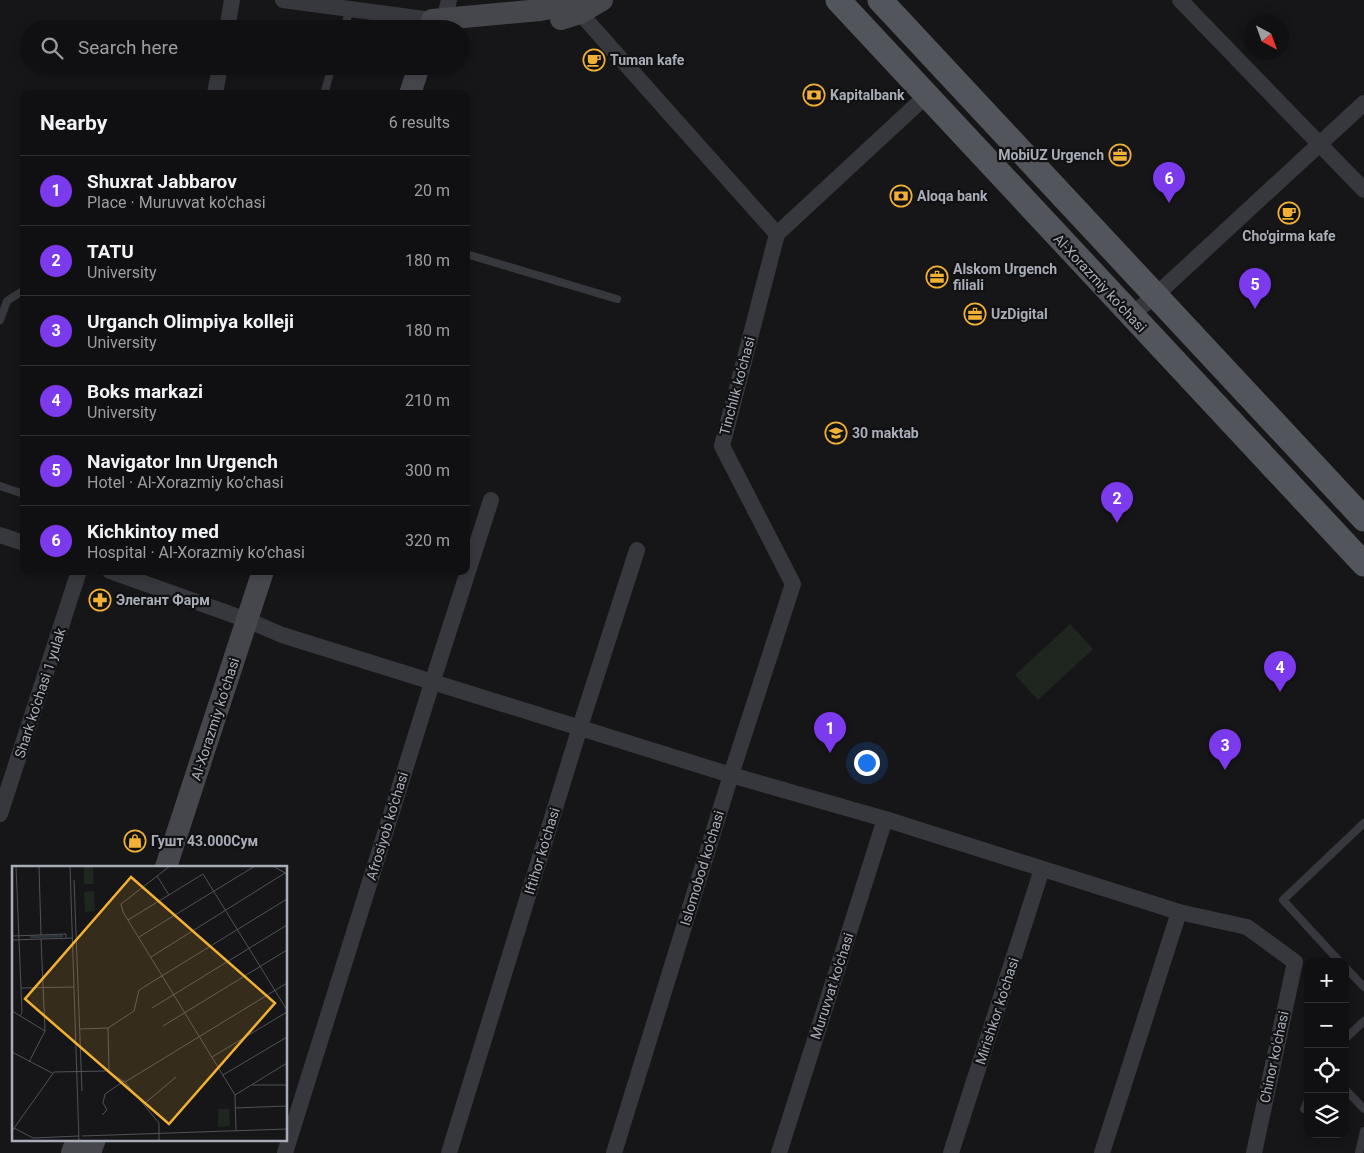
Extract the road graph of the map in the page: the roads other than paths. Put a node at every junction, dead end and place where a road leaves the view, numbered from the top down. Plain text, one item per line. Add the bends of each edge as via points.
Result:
1 (232, 0) edge
2 (288, 0) edge
3 (602, 0) edge
4 (838, 0) edge
5 (880, 0) edge
6 (1180, 0) edge
7 (578, 6) edge
8 (350, 9) junction
9 (229, 20) edge
10 (347, 20) edge
11 (439, 20) edge
12 (470, 33) edge
13 (218, 75) edge
14 (329, 75) edge
15 (416, 75) edge
16 (428, 75) edge
17 (216, 90) edge
18 (325, 90) edge
19 (411, 90) edge
20 (424, 90) edge
21 (926, 96) junction
22 (1364, 103) edge
23 (1320, 143) junction
24 (1364, 190) edge
25 (777, 234) junction
26 (470, 255) edge
27 (20, 293) edge
28 (1155, 296) junction
29 (617, 299) dead end
30 (1130, 315) junction
31 (0, 320) edge
32 (0, 486) edge
33 (20, 493) edge
34 (491, 500) dead end
35 (1364, 519) edge
36 (0, 535) edge
37 (20, 541) edge
38 (637, 550) dead end
39 (470, 564) edge
40 (1364, 564) edge
41 (78, 575) edge
42 (121, 575) edge
43 (261, 575) edge
44 (274, 575) edge
45 (466, 575) edge
46 (793, 584) joint
47 (253, 623) junction
48 (432, 680) junction
49 (580, 727) junction
50 (731, 775) junction
51 (0, 814) edge
52 (885, 819) junction
53 (1364, 823) edge
54 (166, 866) edge
55 (182, 866) edge
56 (1042, 869) junction
57 (1179, 912) junction
58 (1336, 958) edge
59 (1349, 971) edge
60 (1364, 987) edge
61 (1364, 1021) edge
62 (1349, 1034) edge
63 (1349, 1093) edge
64 (1364, 1109) edge
65 (1364, 1131) edge
66 (77, 1140) edge
67 (94, 1140) edge
68 (72, 1153) edge
69 (90, 1153) edge
70 (286, 1153) edge
71 (449, 1153) edge
72 (614, 1153) edge
73 (779, 1153) edge
74 (951, 1153) edge
75 (1102, 1153) edge
76 (1254, 1153) edge
77 (1359, 1153) edge

1 - 9 street
2 - 8 street
3 - 7 main road
4 - 21 main road, Al-Xorazmiy ko’chasi
5 - 28 main road
6 - 23 street
7 - 11 main road
7 - 12 main road via 557,21
7 - 25 street
8 - 10 lane
8 - 11 street
13 - 17 street
14 - 18 lane
15 - 19 main road
16 - 20 main road
21 - 25 street
21 - 30 main road, Al-Xorazmiy ko’chasi
22 - 23 street
23 - 24 street
23 - 28 street
25 - 46 street, Tinchlik ko'chasi via 722,446
26 - 29 lane
27 - 31 lane via 8,301
28 - 30 street
28 - 35 main road
30 - 40 main road, Al-Xorazmiy ko’chasi
32 - 33 lane
34 - 39 street, Afrosiyob ko'chasi
36 - 37 street
38 - 49 street, Iftihor ko'chasi
41 - 51 street, Shark ko'chasi 1 yulak
42 - 47 street
43 - 47 main road, Al-Xorazmiy ko’chasi
44 - 47 main road, Al-Xorazmiy ko’chasi
45 - 48 street, Afrosiyob ko'chasi
46 - 50 street, Islomobod ko'chasi
47 - 48 street via 282,635
47 - 54 main road, Al-Xorazmiy ko’chasi
47 - 55 main road, Al-Xorazmiy ko’chasi
48 - 49 street
48 - 70 street, Afrosiyob ko'chasi
49 - 50 street
49 - 71 street, Iftihor ko'chasi
50 - 52 street
50 - 72 street, Islomobod ko'chasi
52 - 56 street
52 - 73 street, Muruvvat ko'chasi
53 - 58 lane via 1283,900
56 - 57 street
56 - 74 street, Mirishkor ko'chasi
57 - 75 street
57 - 76 street, Chinor ko'chasi via 1247,928 1294,962
59 - 60 lane
61 - 62 lane
63 - 64 lane
65 - 77 lane
66 - 68 main road
67 - 69 main road

